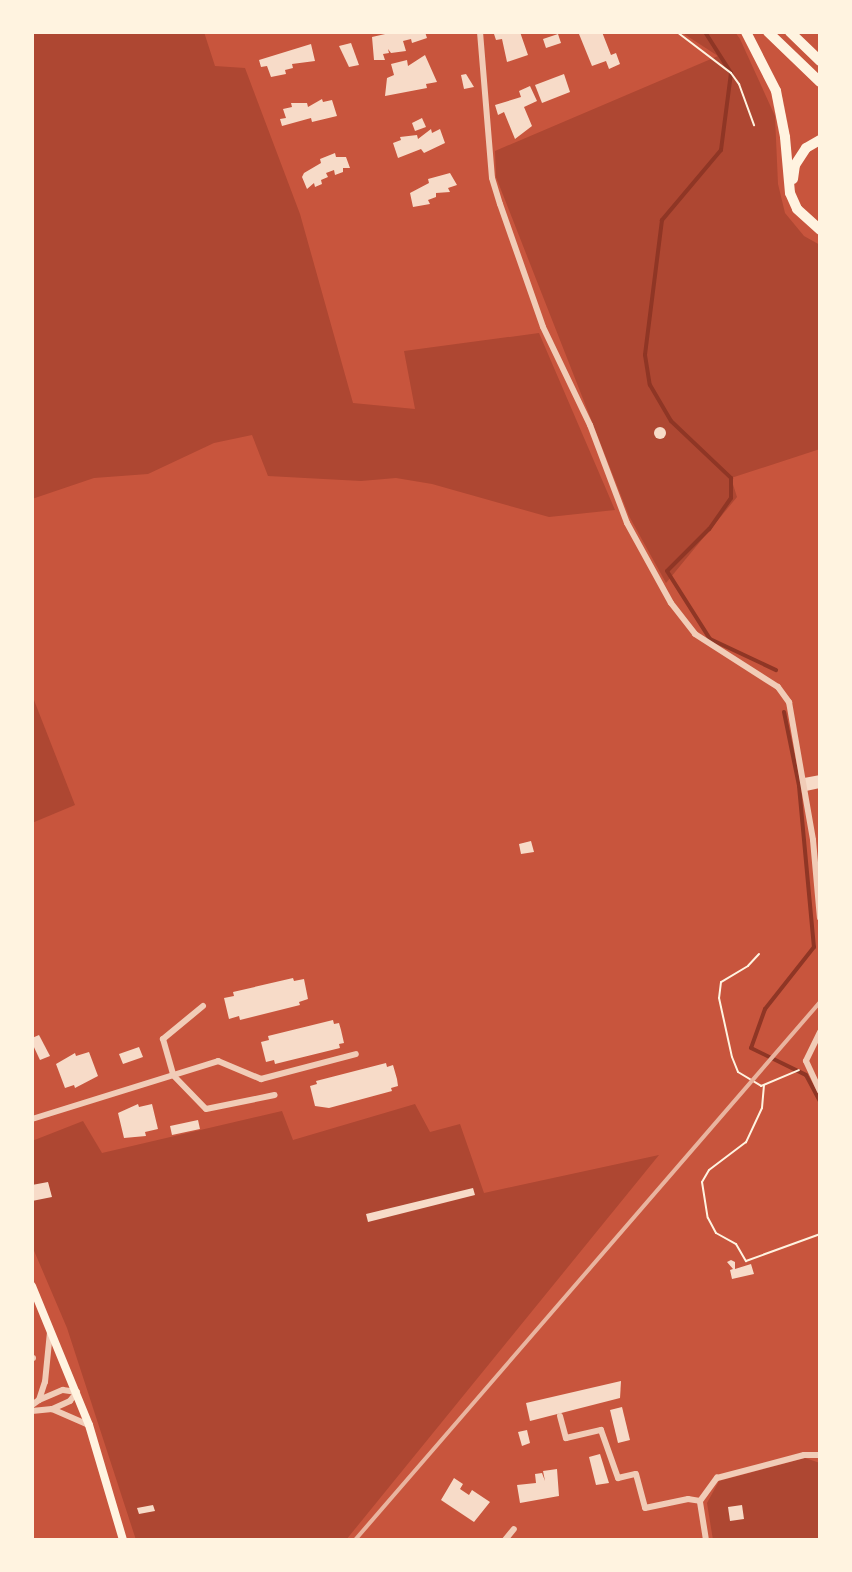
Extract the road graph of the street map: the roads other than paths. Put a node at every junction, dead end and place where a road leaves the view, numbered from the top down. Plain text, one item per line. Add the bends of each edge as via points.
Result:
1 (480, 32) edge
2 (746, 32) edge
3 (768, 32) edge
4 (790, 32) edge
5 (820, 61) edge
6 (820, 82) edge
7 (820, 140) edge
8 (790, 193) junction
9 (820, 230) edge
10 (820, 918) edge
11 (203, 1006) dead end
12 (820, 1032) edge
13 (356, 1054) dead end
14 (173, 1075) junction
15 (820, 1091) edge
16 (275, 1095) dead end
17 (32, 1119) edge
18 (32, 1286) edge
19 (50, 1328) junction
20 (77, 1392) junction
21 (39, 1400) junction
22 (32, 1408) edge
23 (52, 1409) junction
24 (560, 1416) dead end
25 (89, 1425) junction
26 (820, 1455) edge
27 (700, 1501) junction
28 (514, 1529) dead end
29 (123, 1540) edge
30 (505, 1540) edge
31 (706, 1540) edge

1 - 10 street via 492,178 543,327 590,425 627,523 646,564 695,634 778,687 789,702 813,840
2 - 8 highway via 776,91
3 - 6 highway
4 - 5 highway
7 - 8 highway via 806,148 795,165
8 - 9 highway via 797,209
11 - 14 street via 163,1039
12 - 15 street via 810,1046 807,1067
13 - 14 street via 261,1079 218,1061
14 - 16 street via 206,1109
14 - 17 street
18 - 19 main road
19 - 20 main road
19 - 21 street
20 - 21 street via 63,1390
20 - 23 street
20 - 25 main road
21 - 22 street
22 - 23 street
23 - 25 street
24 - 27 street via 566,1438 601,1430 618,1478 636,1474 645,1508
25 - 29 main road
26 - 27 street via 717,1478
27 - 31 street
28 - 30 street

